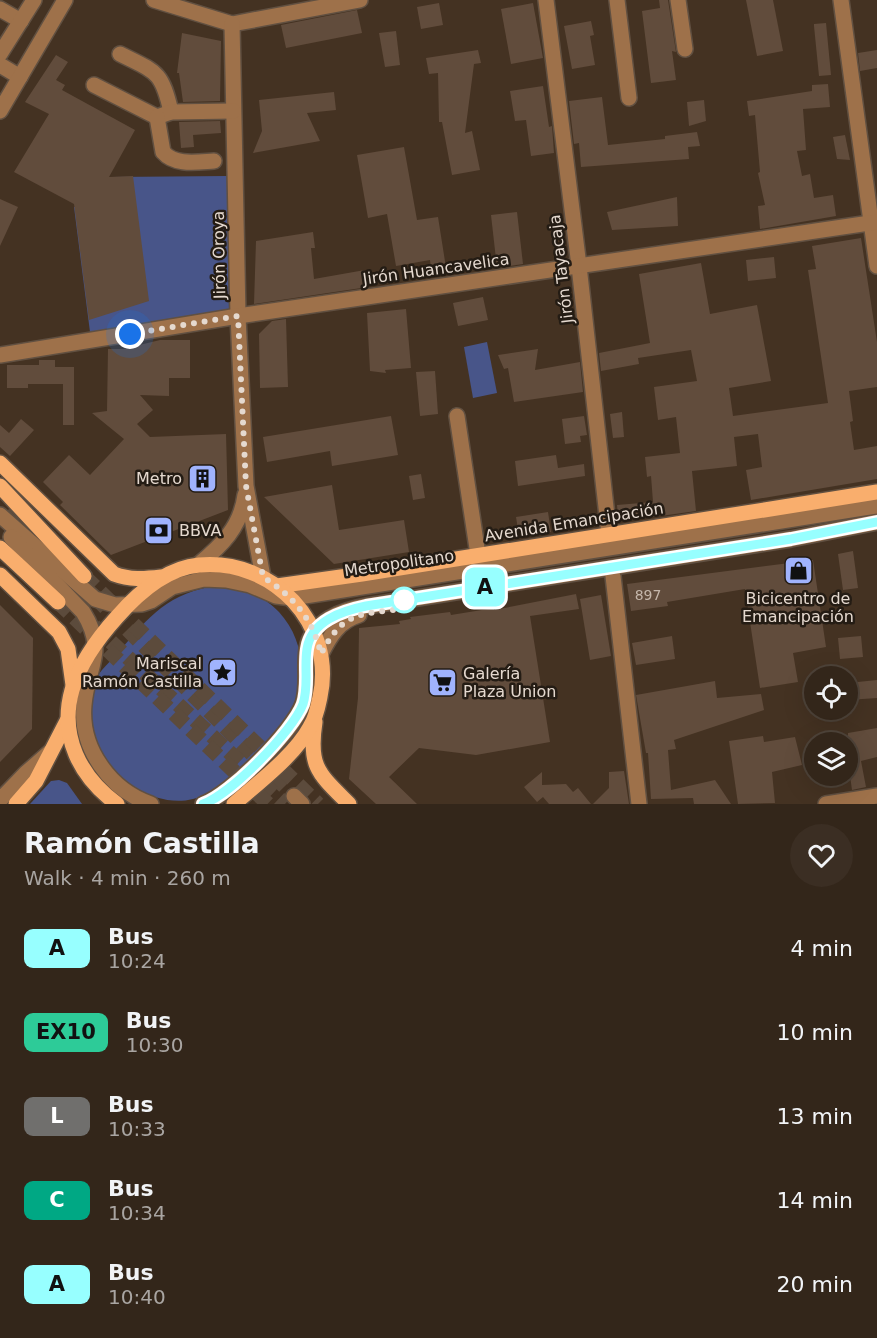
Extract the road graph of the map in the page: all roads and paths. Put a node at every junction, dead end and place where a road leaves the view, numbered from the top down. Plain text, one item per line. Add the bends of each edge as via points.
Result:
1 (34, 0) edge
2 (65, 0) edge
3 (154, 0) edge
4 (360, 0) edge
5 (546, 0) edge
6 (617, 0) edge
7 (678, 0) edge
8 (841, 0) edge
9 (0, 9) edge
10 (21, 21) junction
11 (232, 24) junction
12 (685, 49) dead end
13 (0, 54) edge
14 (120, 54) dead end
15 (0, 64) edge
16 (20, 77) junction
17 (94, 85) dead end
18 (629, 98) dead end
19 (0, 111) edge
20 (233, 111) junction
21 (164, 114) junction
22 (214, 162) dead end
23 (874, 223) edge
24 (579, 266) junction
25 (877, 266) edge
26 (238, 316) junction
27 (0, 355) edge
28 (457, 416) dead end
29 (0, 463) edge
30 (0, 486) edge
31 (246, 486) junction
32 (877, 492) edge
33 (877, 506) edge
34 (3, 509) edge
35 (877, 522) edge
36 (0, 526) edge
37 (609, 534) junction
38 (877, 534) edge
39 (0, 548) edge
40 (478, 555) junction
41 (198, 565) junction
42 (0, 575) edge
43 (84, 576) tunnel mouth
44 (613, 576) junction
45 (164, 577) junction
46 (263, 577) junction
47 (277, 586) junction
48 (292, 598) junction
49 (58, 602) tunnel mouth
50 (127, 605) junction
51 (314, 632) junction
52 (95, 646) junction
53 (321, 654) junction
54 (73, 688) junction
55 (317, 710) junction
56 (67, 721) junction
57 (50, 752) junction
58 (877, 796) edge
59 (0, 800) edge
60 (16, 804) edge
61 (117, 804) edge
62 (151, 804) edge
63 (203, 804) edge
64 (234, 804) edge
65 (349, 804) edge
66 (639, 804) edge
67 (826, 804) edge

1 - 10 street
2 - 16 street
3 - 11 street
4 - 11 street
5 - 24 street, Jirón Tayacaja
6 - 18 street
7 - 12 street
8 - 23 street
9 - 10 street
10 - 13 street
11 - 20 street, Jirón Oroya
14 - 21 street via 157,75 164,84
15 - 16 street
16 - 19 street
17 - 21 street
20 - 21 street
20 - 26 street, Jirón Oroya
21 - 22 street via 166,156 182,162
23 - 24 street, Jirón Huancavelica
23 - 25 street
24 - 26 street, Jirón Huancavelica
24 - 37 street, Jirón Tayacaja
26 - 27 street, Jirón Huancavelica
26 - 31 street, Jirón Oroya
28 - 40 street
29 - 45 main road via 114,574 143,579
30 - 43 main road
31 - 41 street, Jirón Oroya via 234,528 218,549
31 - 46 street, Jirón Oroya
32 - 37 main road, Avenida Emancipación
33 - 48 street, Metropolitano
34 - 50 street, Metropolitano via 95,599
35 - 51 street via 366,606 342,612
36 - 52 street via 83,612 92,626
37 - 40 main road, Avenida Emancipación
38 - 44 street
39 - 49 main road
40 - 47 main road, Avenida Emancipación
41 - 45 main road
41 - 46 main road via 237,567
42 - 54 main road via 59,632 68,649
44 - 53 street via 355,616 338,626
44 - 66 street
45 - 50 main road
46 - 47 main road
47 - 48 main road
48 - 50 street, Metropolitano via 250,585 204,579 172,587 152,601
48 - 51 main road
50 - 52 main road
51 - 53 main road
51 - 63 street via 307,650 307,689 294,722 227,790
52 - 54 main road
52 - 62 street via 84,704 86,737 102,768 127,792
53 - 55 main road via 322,687
54 - 56 main road
55 - 64 main road via 300,741
55 - 65 main road via 313,736 317,769
56 - 57 main road
56 - 61 main road via 74,755 92,781
57 - 59 street
57 - 60 main road via 36,782
58 - 67 street

